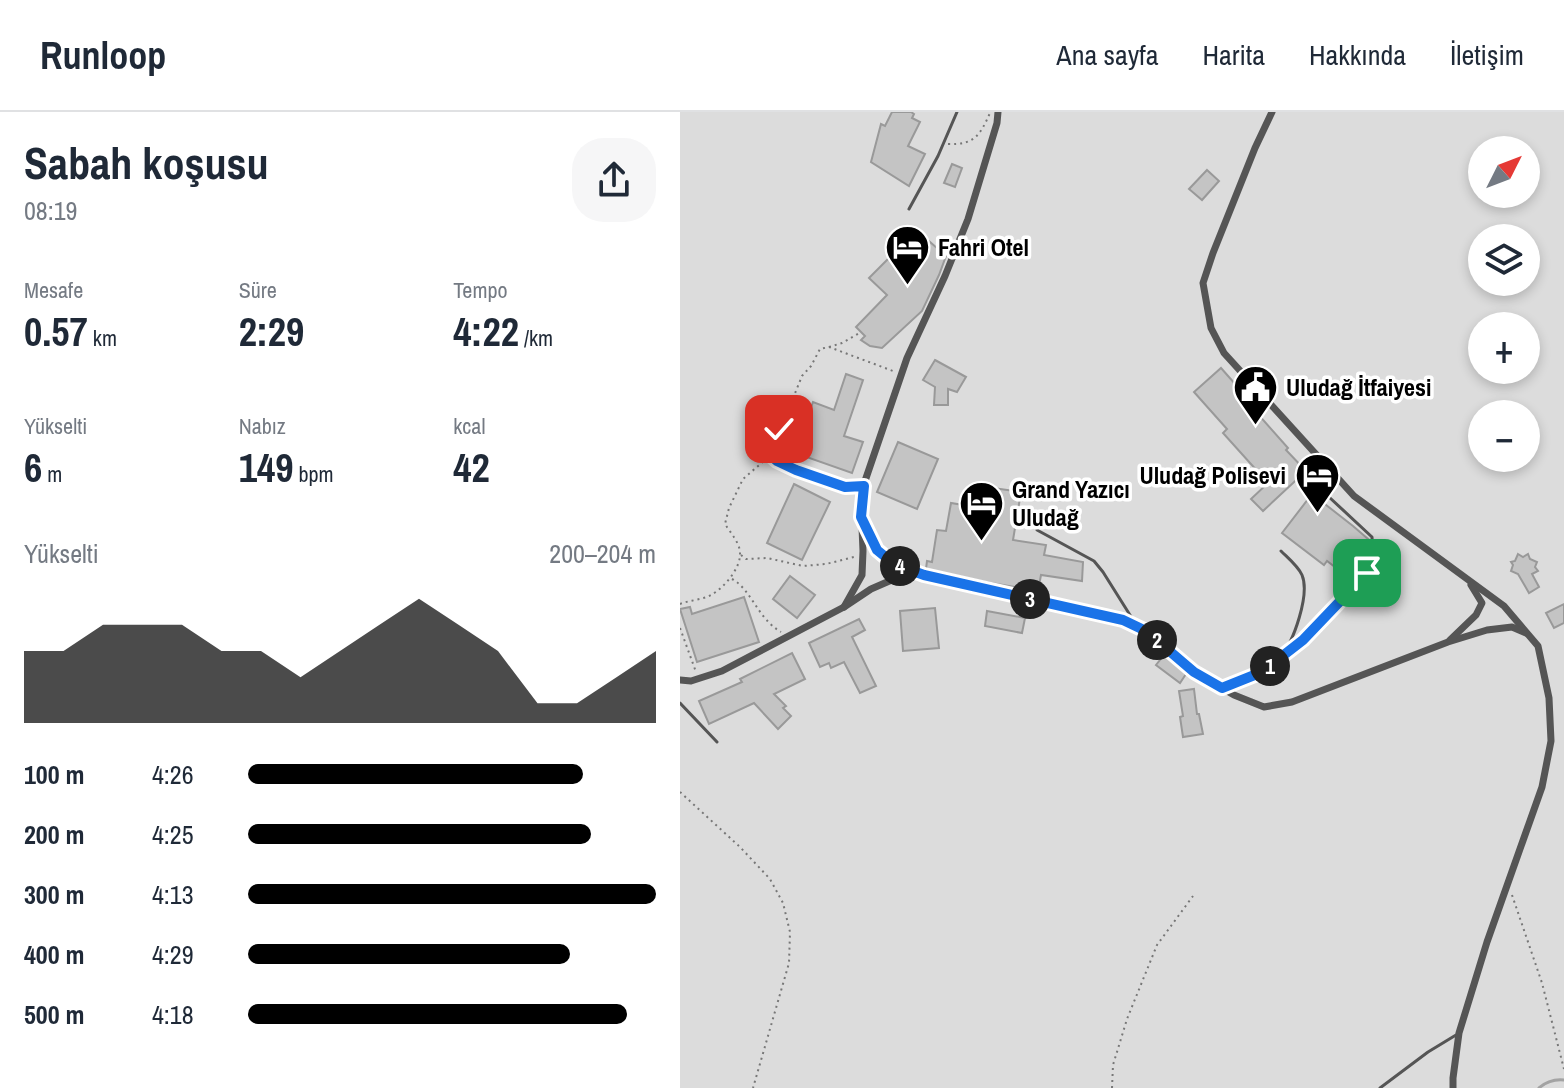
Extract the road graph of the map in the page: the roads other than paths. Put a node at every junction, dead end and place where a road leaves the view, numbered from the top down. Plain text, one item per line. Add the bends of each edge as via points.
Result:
1 (957, 112) edge
2 (998, 112) edge
3 (1272, 112) edge
4 (909, 209) dead end
5 (1338, 480) junction
6 (861, 517) junction
7 (1037, 530) dead end
8 (1281, 551) dead end
9 (924, 575) junction
10 (1468, 580) junction
11 (844, 607) junction
12 (1137, 627) junction
13 (1528, 634) junction
14 (1448, 642) junction
15 (1281, 657) junction
16 (680, 680) edge
17 (1222, 688) junction
18 (680, 703) edge
19 (717, 742) dead end
20 (1459, 1033) junction
21 (1380, 1088) edge
22 (1453, 1088) edge

1 - 4 lane
2 - 6 street via 968,219 901,374 864,486
3 - 5 street via 1213,253 1203,283 1206,302 1224,353
5 - 10 street
5 - 15 lane via 1329,497 1372,537 1367,573
6 - 9 street via 877,550 894,564
6 - 11 street via 862,575
7 - 12 lane via 1094,561
8 - 15 lane via 1301,573 1306,590
9 - 11 street via 894,579
9 - 12 street
10 - 13 street via 1504,606
10 - 14 street via 1482,603
11 - 16 street via 722,671
12 - 17 street
13 - 14 street via 1512,627
13 - 20 street via 1538,646 1544,671 1551,741 1542,787
14 - 17 street via 1292,702 1264,707
15 - 17 lane via 1262,672
18 - 19 lane
20 - 21 lane
20 - 22 street

